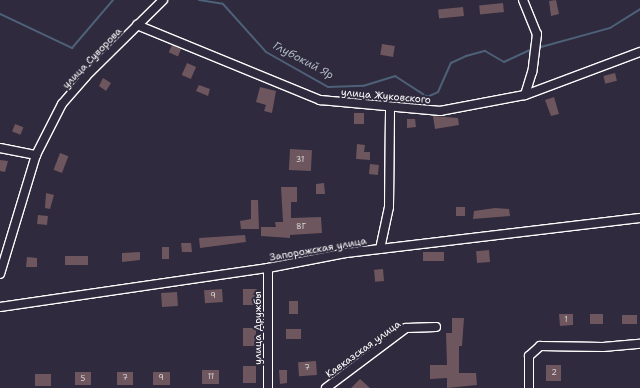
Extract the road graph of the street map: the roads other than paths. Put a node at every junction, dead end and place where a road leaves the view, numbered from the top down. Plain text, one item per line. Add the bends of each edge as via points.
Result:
1 (163, 0) edge
2 (523, 0) edge
3 (137, 25) junction
4 (640, 52) edge
5 (524, 95) junction
6 (390, 108) junction
7 (0, 148) edge
8 (36, 155) junction
9 (640, 218) edge
10 (380, 249) junction
11 (268, 268) junction
12 (0, 274) edge
13 (0, 307) edge
14 (436, 327) dead end
15 (640, 344) edge
16 (268, 388) edge
17 (326, 388) edge
18 (529, 388) edge

1 - 3 street, улица Суворова
2 - 5 street via 537,34 532,72
3 - 6 street, улица Жуковского via 320,100
3 - 8 street, улица Суворова via 62,104
4 - 5 street, улица Жуковского
5 - 6 street, улица Жуковского via 440,111
6 - 10 street via 389,207
7 - 8 street
8 - 12 street, улица Суворова
9 - 10 street, Запорожская улица
10 - 11 street, Запорожская улица
11 - 13 street, Запорожская улица
11 - 16 street, улица Дружбы
14 - 17 street, Кавказская улица via 406,328
15 - 18 street via 602,347 540,346 529,356

